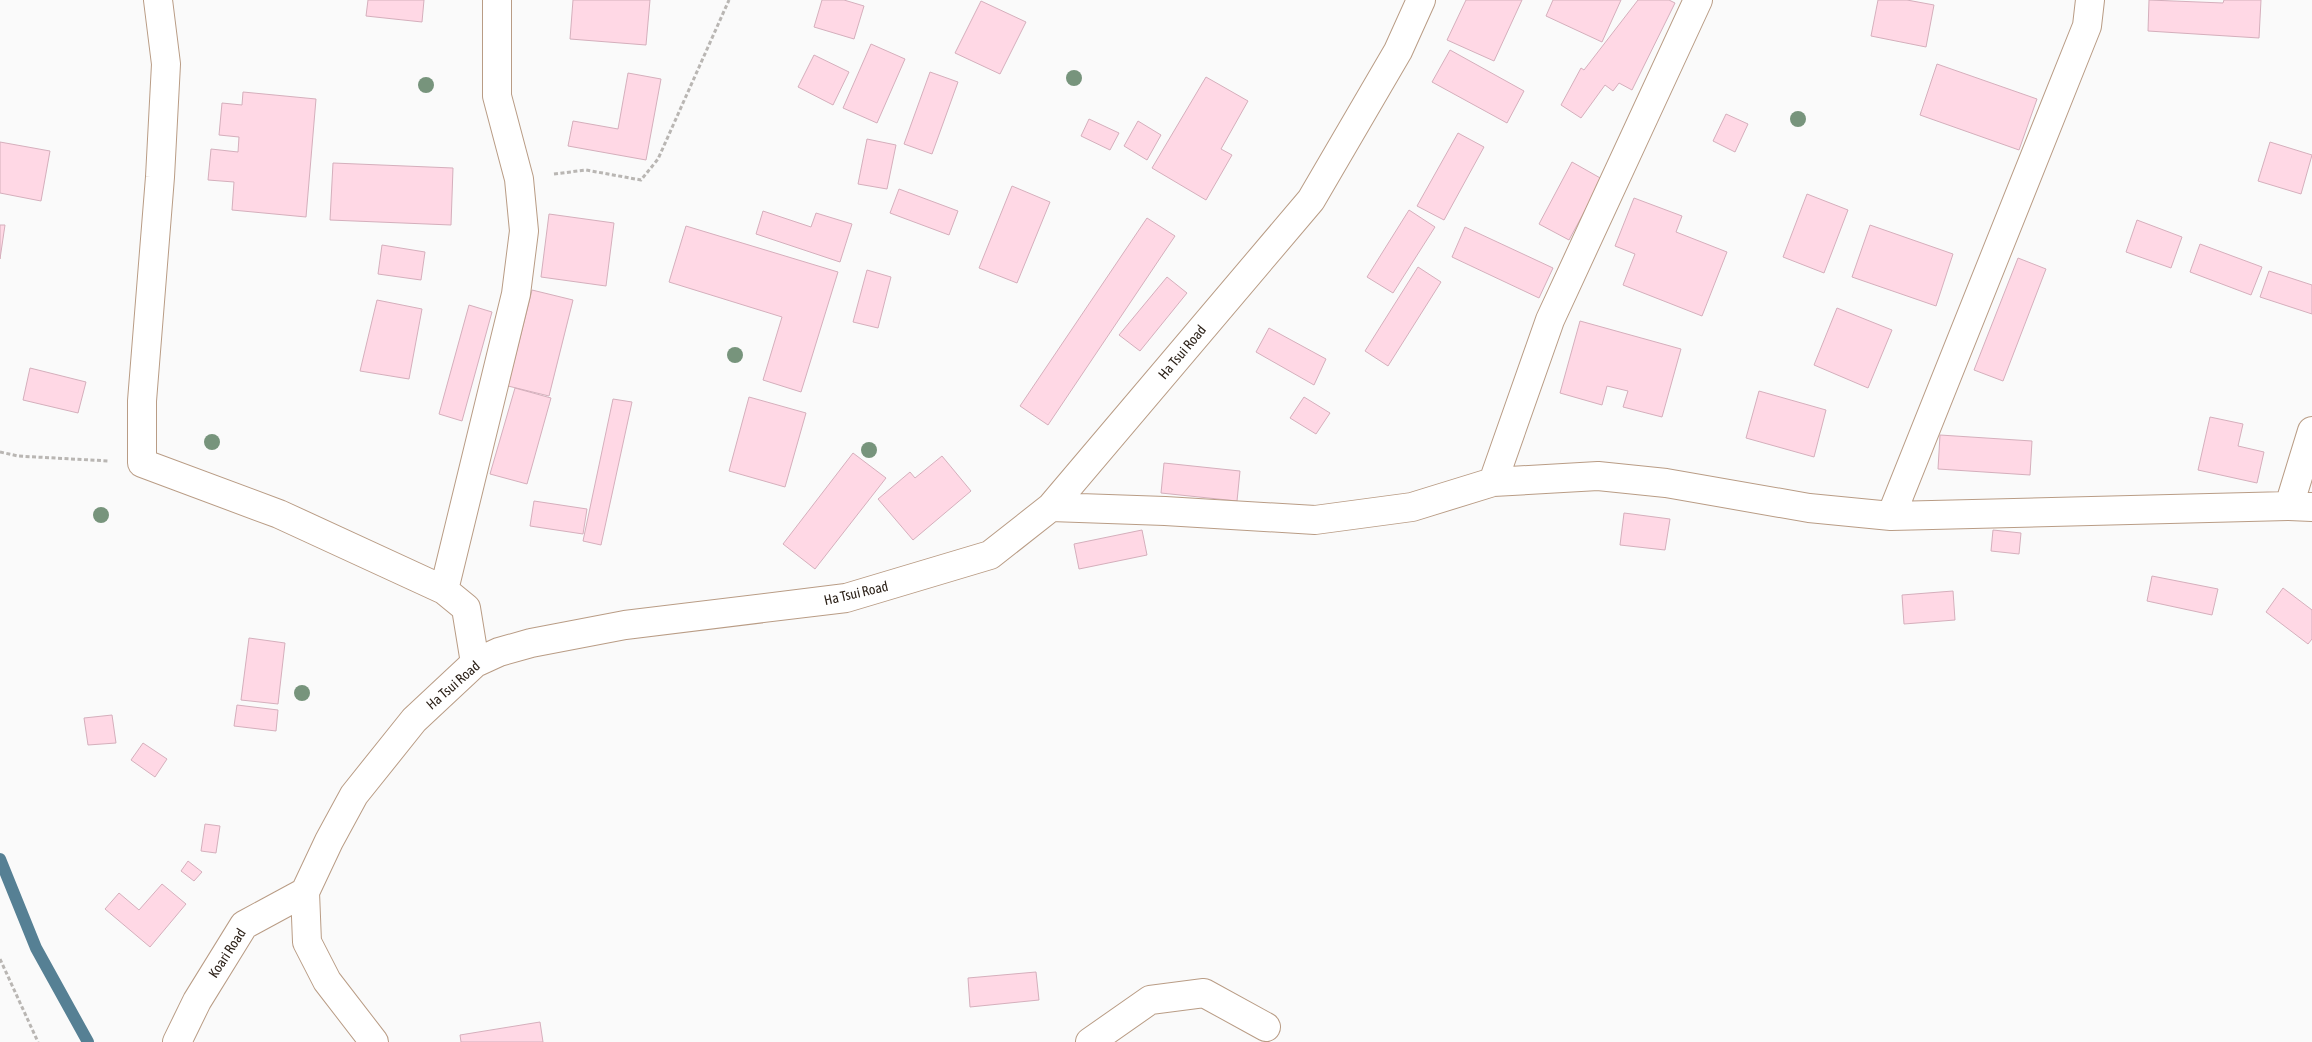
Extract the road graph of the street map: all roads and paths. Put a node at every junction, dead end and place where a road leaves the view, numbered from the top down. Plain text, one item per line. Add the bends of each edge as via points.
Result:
1 (158, 0) edge
2 (497, 0) edge
3 (729, 0) edge
4 (1421, 0) edge
5 (1698, 0) edge
6 (2090, 0) edge
7 (519, 179) junction
8 (2312, 431) edge
9 (0, 452) edge
10 (142, 463) junction
11 (1493, 482) junction
12 (1051, 507) junction
13 (2300, 507) edge
14 (1891, 516) junction
15 (444, 590) junction
16 (475, 663) junction
17 (305, 892) junction
18 (0, 959) edge
19 (1266, 1027) dead end
20 (38, 1042) edge
21 (177, 1042) edge
22 (374, 1042) edge
23 (1090, 1042) edge

1 - 10 street via 166,64 142,401
2 - 7 street via 497,96
3 - 7 path via 658,159 641,180 586,170
4 - 12 street, Ha Tsui Road via 1398,51 1312,200
5 - 11 street via 1550,320
6 - 14 street via 2087,26
7 - 15 street via 524,231 516,294
8 - 13 street
9 - 10 path via 18,456
10 - 15 street via 278,514
11 - 12 street via 1412,507 1315,520
11 - 14 street via 1598,476 1666,483 1808,508
12 - 16 street, Ha Tsui Road via 990,555 846,598 624,625 530,643
13 - 14 street
15 - 16 street via 466,608
16 - 17 street, Ha Tsui Road via 414,720 354,795
17 - 21 street, Koari Road via 244,925 197,1001
17 - 22 street, Ha Tsui Road via 307,942 327,982
18 - 20 path
19 - 23 street via 1204,993 1150,1000

